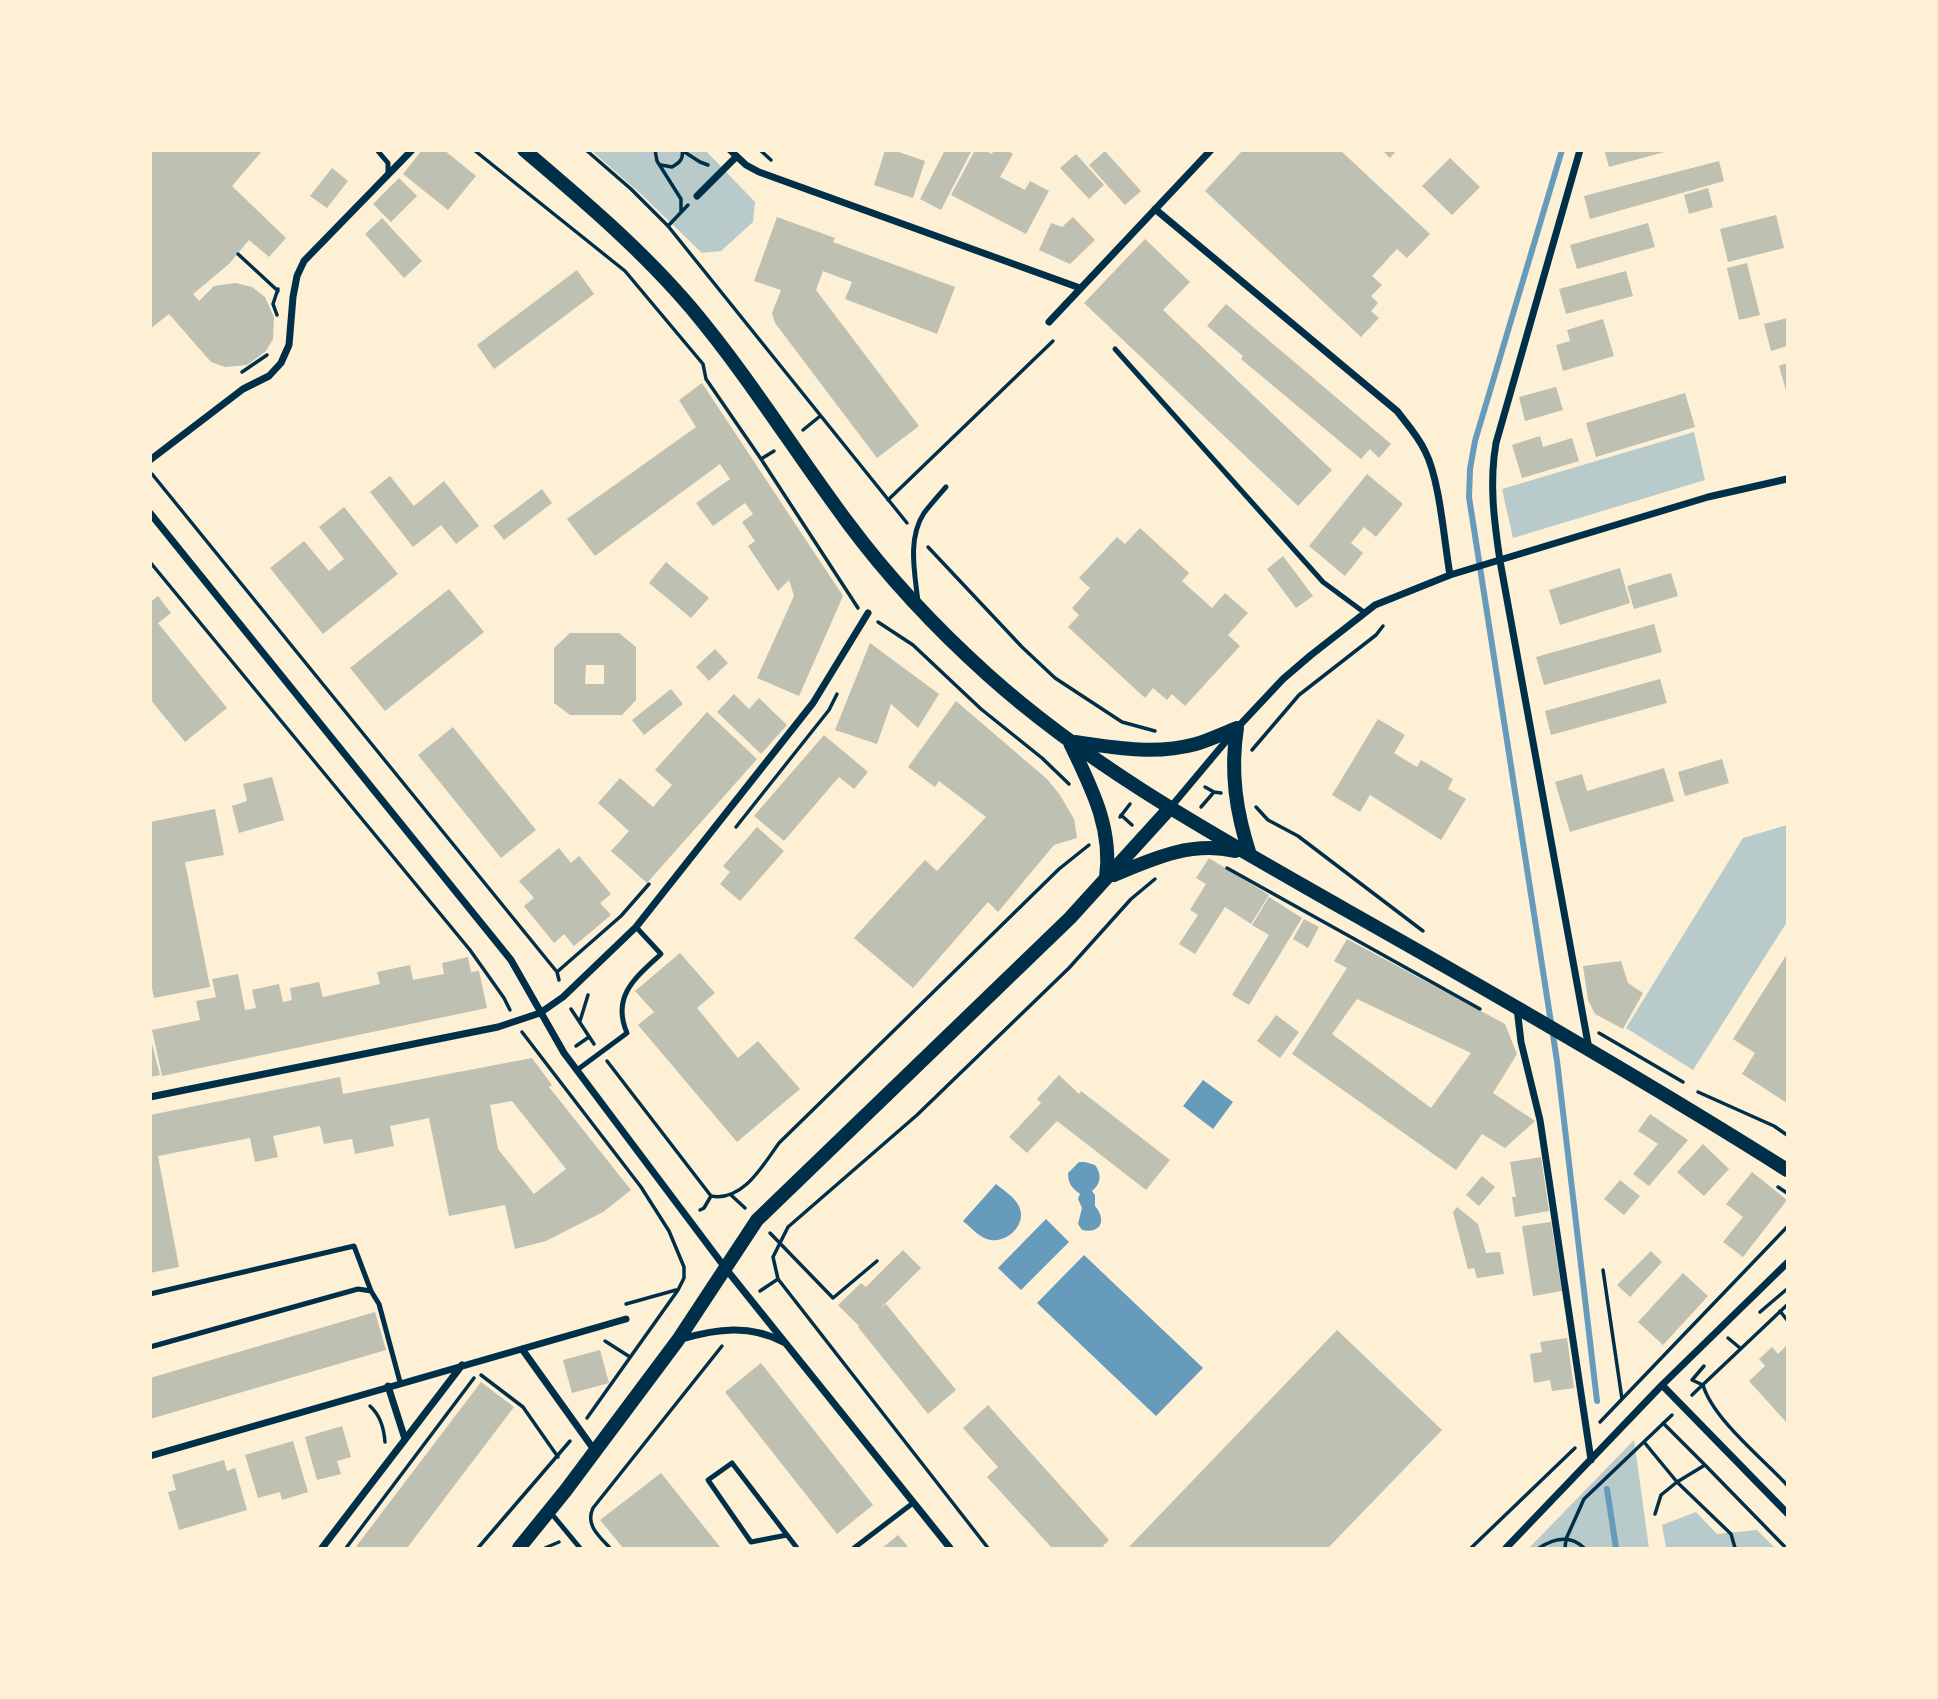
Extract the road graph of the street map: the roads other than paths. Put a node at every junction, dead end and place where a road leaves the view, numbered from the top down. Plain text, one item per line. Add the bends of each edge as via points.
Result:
1 (377, 150) edge
2 (524, 150) edge
3 (1211, 150) edge
4 (1580, 150) edge
5 (410, 152) edge
6 (733, 154) edge
7 (388, 176) junction
8 (697, 196) dead end
9 (1154, 209) junction
10 (1080, 288) junction
11 (1049, 322) dead end
12 (1115, 349) dead end
13 (150, 460) edge
14 (1787, 479) edge
15 (947, 487) dead end
16 (150, 513) edge
17 (1500, 561) junction
18 (1450, 575) junction
19 (919, 605) junction
20 (868, 612) road end
21 (1365, 613) junction
22 (1237, 728) junction
23 (1070, 741) junction
24 (1170, 808) junction
25 (1250, 855) junction
26 (1106, 878) junction
27 (636, 927) junction
28 (1517, 1008) junction
29 (540, 1013) junction
30 (1583, 1047) junction
31 (577, 1070) junction
32 (150, 1097) edge
33 (1787, 1170) edge
34 (1787, 1263) edge
35 (726, 1269) junction
36 (371, 1291) junction
37 (150, 1294) edge
38 (626, 1319) dead end
39 (678, 1340) junction
40 (786, 1344) junction
41 (150, 1347) edge
42 (522, 1349) junction
43 (462, 1365) junction
44 (400, 1382) junction
45 (1662, 1385) junction
46 (388, 1386) junction
47 (405, 1439) junction
48 (595, 1451) junction
49 (150, 1456) edge
50 (1591, 1460) junction
51 (913, 1503) junction
52 (550, 1511) junction
53 (1787, 1513) edge
54 (787, 1535) junction
55 (322, 1549) edge
56 (519, 1549) edge
57 (580, 1549) edge
58 (797, 1549) edge
59 (854, 1549) edge
60 (950, 1549) edge
61 (1506, 1549) edge

1 - 7 lane via 388,163
2 - 19 main road via 600,215 692,309 850,525
3 - 9 street
4 - 17 street via 1496,443 1491,495
5 - 7 street
6 - 8 street
6 - 10 street via 760,172
7 - 13 street via 304,261 293,297 289,345 281,363
9 - 10 street
9 - 18 street via 1397,411 1415,433 1433,475
10 - 11 street
12 - 21 lane via 1323,582
14 - 17 street via 1708,497
15 - 19 lane via 924,513 916,535
16 - 29 street via 511,960
17 - 18 street
17 - 30 street via 1585,1028
18 - 21 street
19 - 23 main road via 985,672
20 - 27 street via 813,703
21 - 22 street via 1301,663
22 - 23 main road via 1171,749 1144,751
22 - 24 street
22 - 25 main road via 1235,794
23 - 24 main road
23 - 26 main road via 1103,818 1109,859
24 - 25 main road
24 - 26 main road
25 - 26 main road via 1199,847 1167,853
25 - 28 main road
26 - 35 main road via 757,1220
27 - 29 street
27 - 31 lane via 661,954 626,991 621,1020 627,1033
28 - 30 main road
28 - 50 street via 1540,1120
29 - 31 street
29 - 32 street via 498,1027
30 - 33 main road
31 - 35 street
34 - 45 street
35 - 39 main road
35 - 40 street
36 - 37 lane via 354,1246
36 - 41 lane via 358,1289
36 - 44 lane via 379,1304
38 - 42 street
39 - 40 street via 731,1329 759,1332
39 - 48 main road
40 - 51 street
42 - 43 street
42 - 48 street
43 - 44 street
43 - 47 street
44 - 46 street
45 - 50 street
45 - 53 street
46 - 47 street
46 - 49 street
47 - 55 street
48 - 52 main road
50 - 61 street
51 - 59 lane
51 - 60 street
52 - 56 main road
52 - 57 lane
54 - 54 lane via 732,1463 708,1480 751,1542
54 - 58 lane

